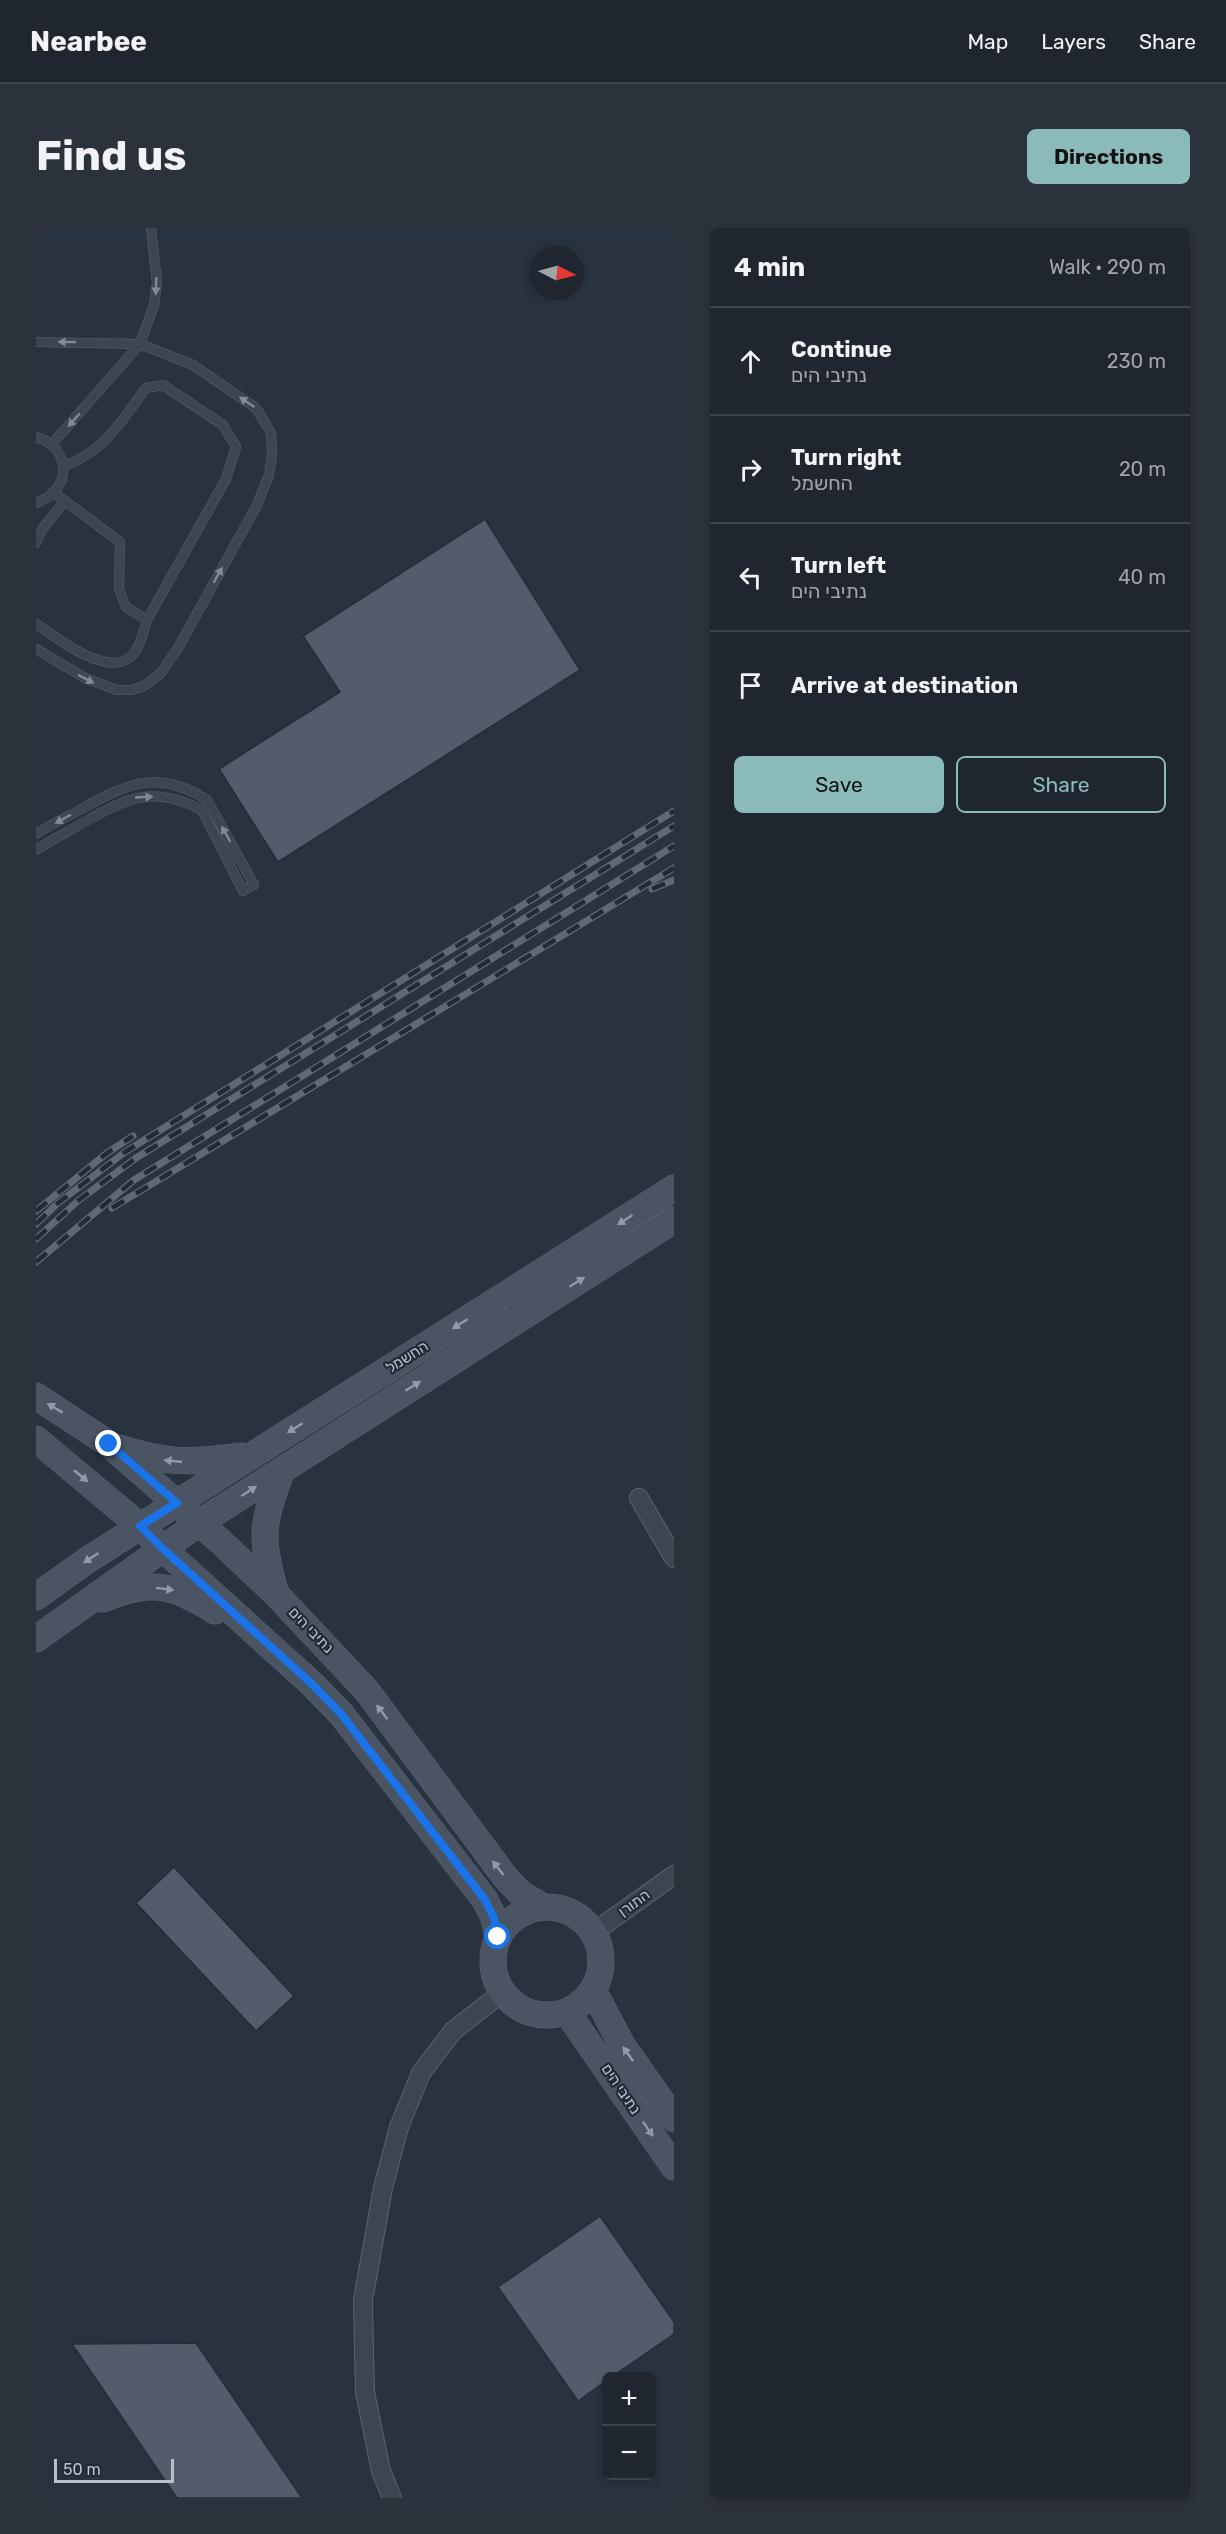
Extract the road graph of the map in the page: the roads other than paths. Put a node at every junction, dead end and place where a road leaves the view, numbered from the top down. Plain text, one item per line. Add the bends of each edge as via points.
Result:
1 (151, 228) edge
2 (36, 342) edge
3 (140, 344) junction
4 (36, 437) edge
5 (52, 444) junction
6 (63, 466) junction
7 (54, 494) junction
8 (65, 501) junction
9 (36, 503) edge
10 (36, 543) edge
11 (147, 620) junction
12 (36, 624) edge
13 (36, 649) edge
14 (36, 834) edge
15 (36, 850) edge
16 (674, 1188) edge
17 (674, 1220) edge
18 (36, 1396) edge
19 (36, 1439) edge
20 (109, 1444) junction
21 (252, 1455) junction
22 (282, 1470) junction
23 (639, 1498) dead end
24 (177, 1503) junction
25 (199, 1523) junction
26 (140, 1526) junction
27 (162, 1548) junction
28 (674, 1558) edge
29 (276, 1594) junction
30 (36, 1597) edge
31 (70, 1613) junction
32 (36, 1639) edge
33 (265, 1641) junction
34 (674, 1875) edge
35 (542, 1906) junction
36 (594, 1932) junction
37 (498, 1937) junction
38 (593, 1990) junction
39 (503, 1992) junction
40 (567, 2012) junction
41 (674, 2119) edge
42 (674, 2167) edge
43 (392, 2498) edge

1 -> 3 lane via 157,283 154,305
3 -> 2 lane
3 -> 5 lane
13 -> 3 lane via 100,685 131,690 144,686 161,672 178,648 256,507 269,476 271,433 256,408 193,365
4 - 5 lane
5 - 6 lane
6 - 7 lane
6 - 11 lane via 81,460 103,445 146,388 163,385 223,425 236,447 226,479
7 - 8 lane
7 - 9 lane
8 - 10 lane
8 - 11 lane via 120,542 119,589 126,607
11 - 12 lane via 141,642 129,658 114,664 81,654
15 -> 14 lane via 123,801 147,797 175,799 202,810 243,891 254,885 207,800 172,784 145,782 118,789
16 -> 21 street, החשמל
22 -> 17 street, החשמל
20 -> 18 street, נתיבי הים
19 -> 26 street
21 -> 20 street via 196,1463 172,1462
20 - 24 street, נתיבי הים
21 - 24 street, החשמל
25 -> 22 street, החשמל
22 - 29 street via 267,1508 264,1531 265,1553
23 - 28 street
24 - 25 street, נתיבי הים
24 - 26 street, החשמל
25 - 27 street, החשמל
25 - 29 street, נתיבי הים
26 - 27 street
26 -> 30 street, החשמל
27 - 31 street, החשמל
27 - 33 street
35 -> 29 street, נתיבי הים via 521,1894 505,1877 366,1691
31 - 32 street
31 -> 33 street via 129,1588 171,1589 188,1594
33 - 37 street via 342,1715 435,1832 485,1900
34 - 36 street, התורן
35 - 36 street via 572,1912
35 - 37 street via 516,1916
36 - 38 street via 602,1962
37 - 39 street via 493,1965
38 - 40 street
41 -> 38 street, נתיבי הים via 622,2045
39 - 40 street via 525,2011 538,2015
39 - 43 street via 453,2031 421,2073 399,2127 383,2188 363,2300 365,2392 381,2471
40 -> 42 street, נתיבי הים

